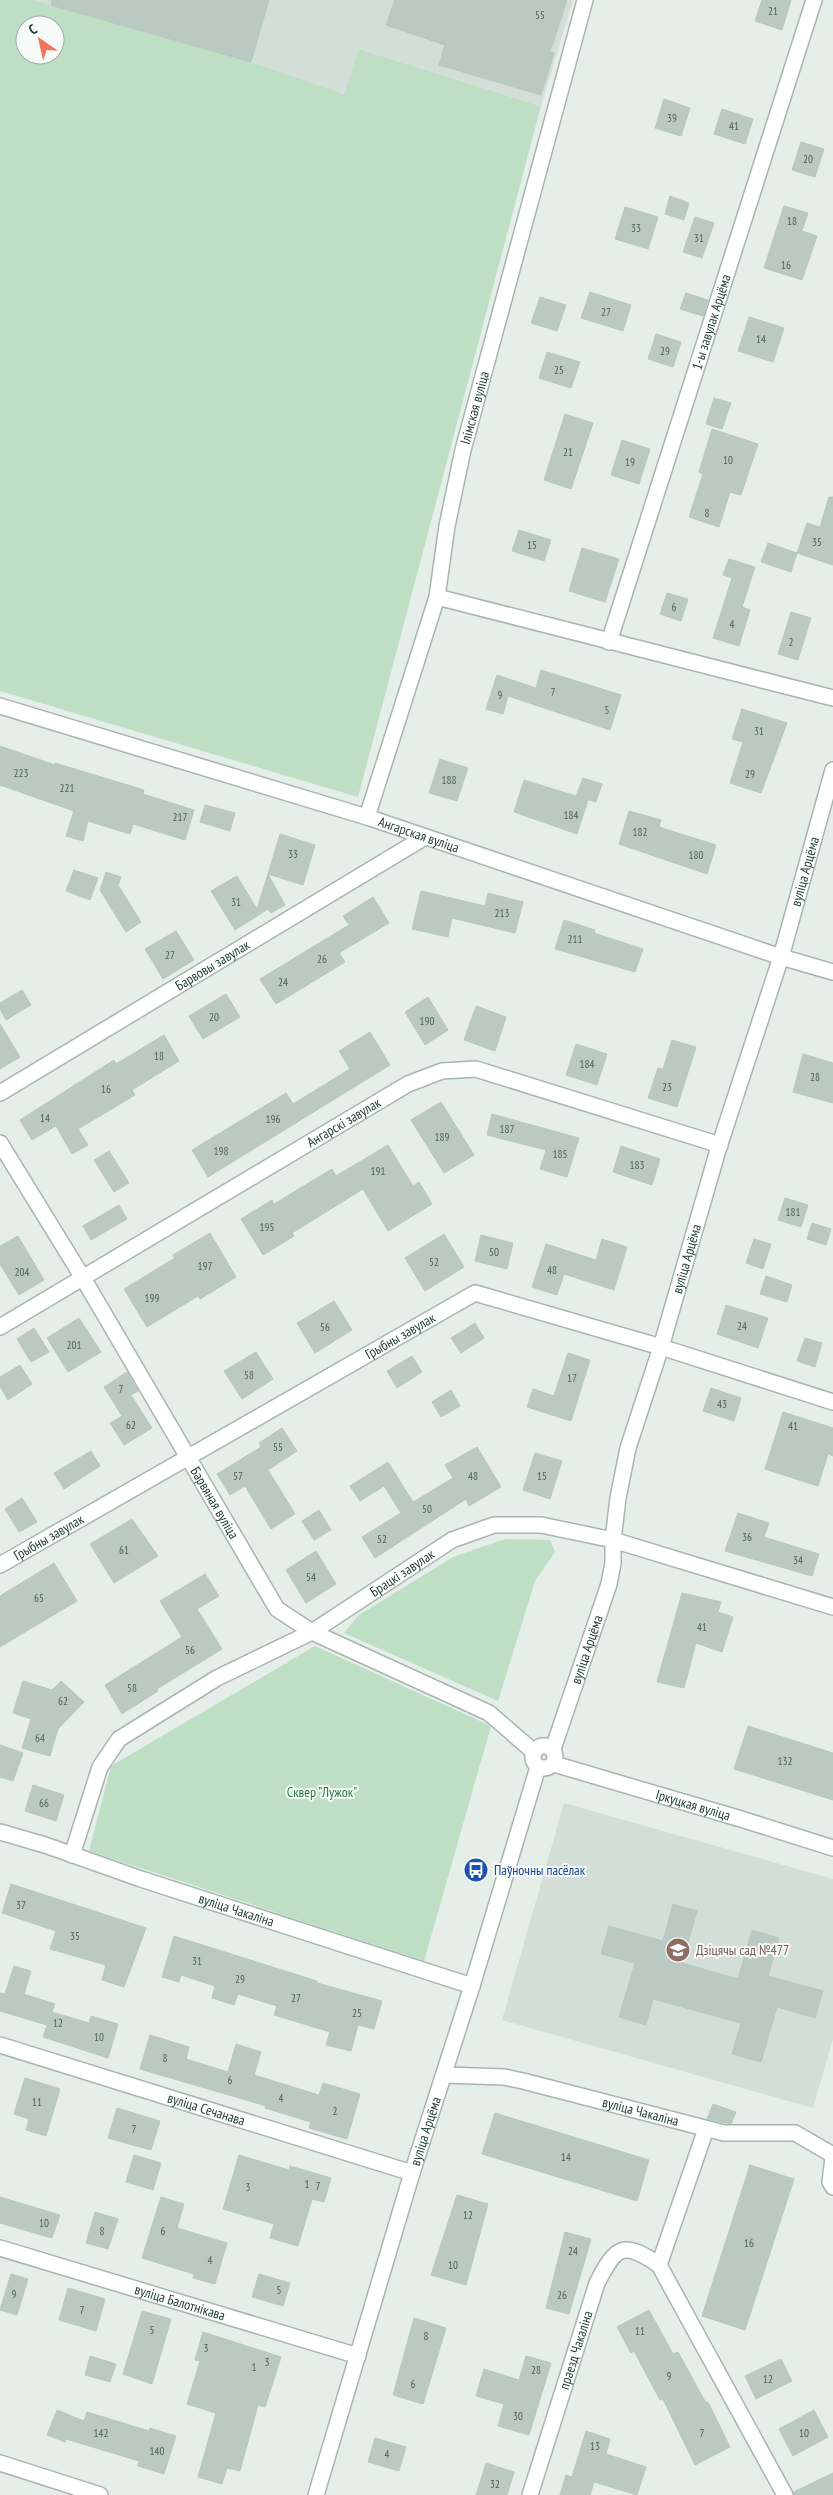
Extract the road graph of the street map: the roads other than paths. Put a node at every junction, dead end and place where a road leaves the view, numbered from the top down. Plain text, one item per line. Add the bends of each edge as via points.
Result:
1 (585, 0) edge
2 (814, 0) edge
3 (437, 597) junction
4 (610, 642) junction
5 (833, 698) edge
6 (0, 706) edge
7 (833, 770) edge
8 (368, 817) junction
9 (425, 837) junction
10 (781, 957) junction
11 (833, 972) edge
12 (0, 1093) edge
13 (0, 1143) edge
14 (720, 1145) junction
15 (83, 1278) junction
16 (0, 1327) edge
17 (661, 1348) junction
18 (833, 1402) edge
19 (188, 1457) junction
20 (613, 1540) junction
21 (0, 1565) edge
22 (833, 1607) edge
23 (312, 1632) junction
24 (534, 1752) junction
25 (553, 1757) junction
26 (538, 1767) junction
27 (0, 1832) edge
28 (833, 1848) edge
29 (72, 1855) junction
30 (472, 1986) junction
31 (0, 2045) edge
32 (445, 2076) junction
33 (706, 2129) junction
34 (833, 2156) edge
35 (412, 2173) junction
36 (833, 2187) edge
37 (0, 2248) edge
38 (659, 2265) junction
39 (358, 2356) junction
40 (0, 2463) edge
41 (100, 2495) edge
42 (316, 2495) edge
43 (530, 2495) edge
44 (786, 2495) edge

1 - 3 street, Ілімская вуліца via 463,450 447,526
2 - 4 street, 1-ы завулак Арцёма
3 - 4 street
3 - 8 street, Ілімская вуліца
4 - 5 street
6 - 8 street, Ангарская вуліца
7 - 10 street, вуліца Арцёма
8 - 9 street, Ангарская вуліца
9 - 10 street, Ангарская вуліца
9 - 12 street, Барвовы завулак
10 - 11 street, Ангарская вуліца
10 - 14 street, вуліца Арцёма
13 - 15 street, Барвяная вуліца
14 - 15 street, Ангарскі завулак via 476,1069 442,1071 408,1084
14 - 17 street, вуліца Арцёма
15 - 16 street, Ангарскі завулак
15 - 19 street, Барвяная вуліца
17 - 18 street, Грыбны завулак
17 - 19 street, Грыбны завулак via 475,1292
17 - 20 street, вуліца Арцёма via 628,1448
19 - 21 street, Грыбны завулак
19 - 23 street, Барвяная вуліца via 277,1609
20 - 22 street, Брацкі завулак
20 - 23 street, Брацкі завулак via 541,1524 494,1525 473,1530 452,1540
20 - 25 street, вуліца Арцёма via 609,1584
23 - 24 street, Барвяная вуліца via 489,1713
23 - 29 street, Брацкі завулак via 217,1678 119,1738 100,1767
24 - 25 street via 543,1746
24 - 26 street via 533,1760
25 - 26 street via 548,1768
25 - 28 street, Іркуцкая вуліца
26 - 30 street, вуліца Арцёма
27 - 29 street, вуліца Чакаліна
29 - 30 street, вуліца Чакаліна
30 - 32 street, вуліца Арцёма
31 - 35 street, вуліца Сечанава
32 - 33 street, вуліца Чакаліна via 504,2077
32 - 35 street, вуліца Арцёма
33 - 34 street, вуліца Чакаліна via 724,2133 795,2133
33 - 38 street
34 - 36 street, вуліца Чакаліна via 830,2182
35 - 39 street, вуліца Арцёма
37 - 39 street, вуліца Балотнікава
38 - 43 street, праезд Чакаліна via 639,2251 630,2250 621,2250 606,2264 597,2283
38 - 44 street, праезд Чакаліна
39 - 42 street, вуліца Арцёма
40 - 41 street

